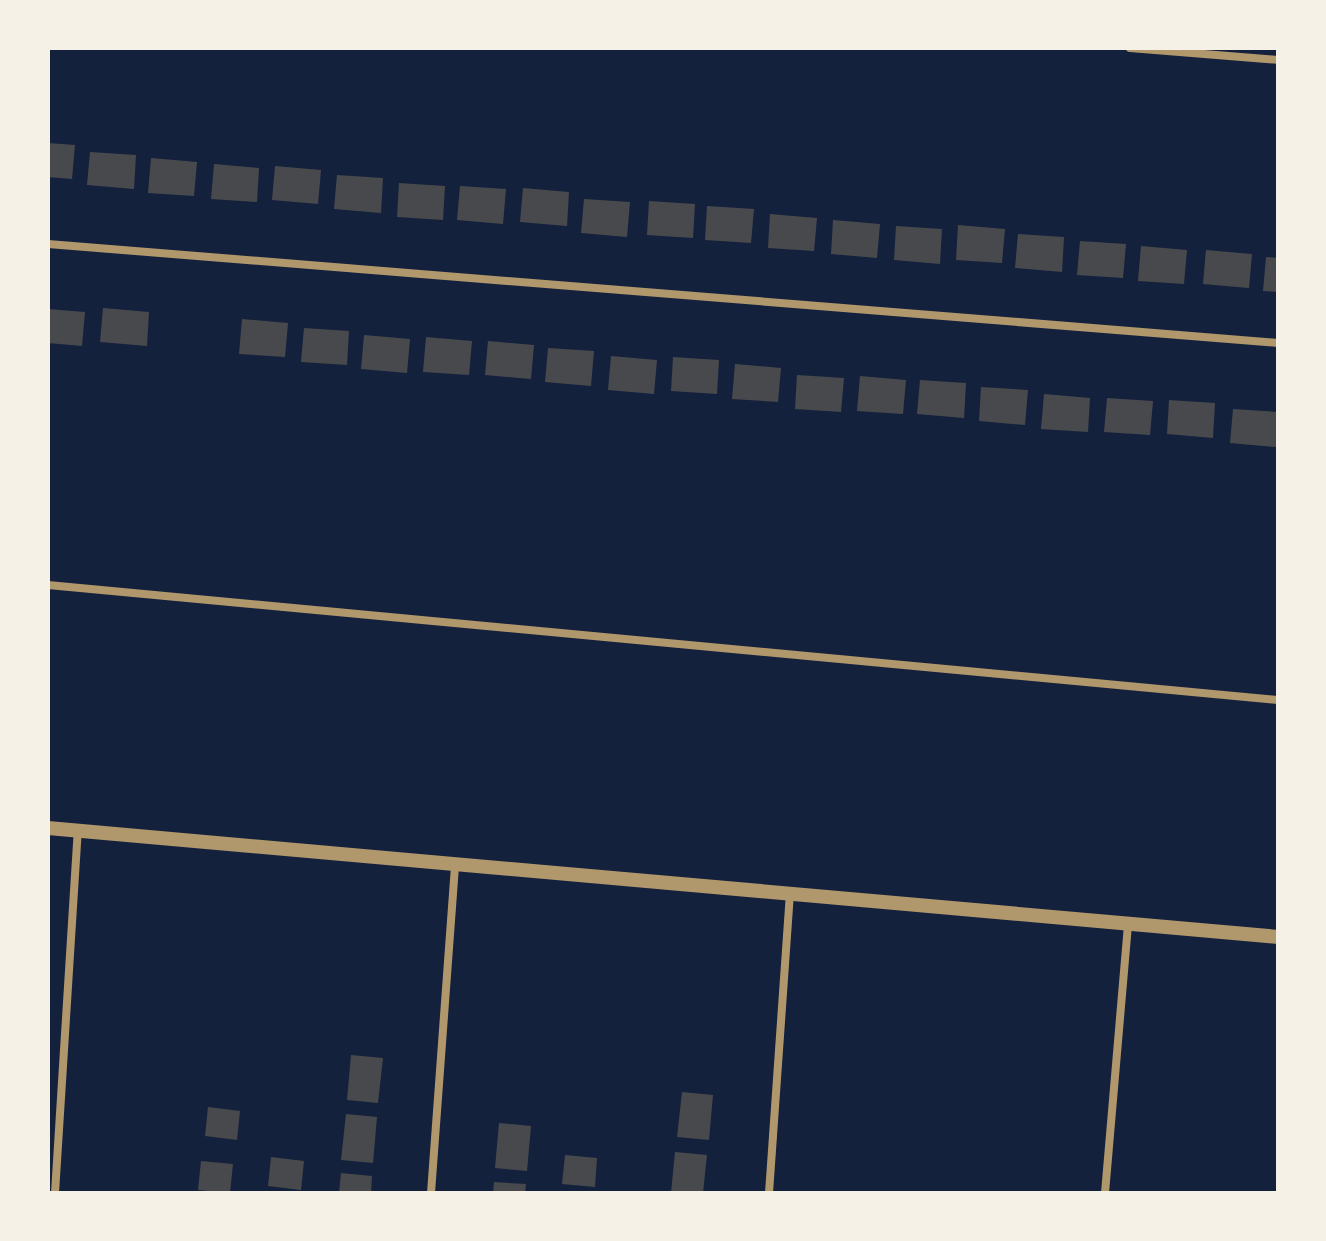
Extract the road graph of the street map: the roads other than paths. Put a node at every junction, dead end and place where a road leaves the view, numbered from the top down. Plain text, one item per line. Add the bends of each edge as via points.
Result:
1 (1130, 48) edge
2 (1278, 60) edge
3 (48, 244) edge
4 (1278, 343) edge
5 (48, 585) edge
6 (1278, 700) edge
7 (48, 828) edge
8 (78, 829) junction
9 (455, 864) junction
10 (790, 896) junction
11 (1128, 922) junction
12 (1278, 937) edge
13 (55, 1193) edge
14 (431, 1193) edge
15 (769, 1193) edge
16 (1105, 1193) edge

1 - 2 street
3 - 4 street
5 - 6 street
7 - 8 street
8 - 9 street
8 - 13 street
9 - 10 street
9 - 14 street
10 - 11 street
10 - 15 street
11 - 12 street
11 - 16 street

